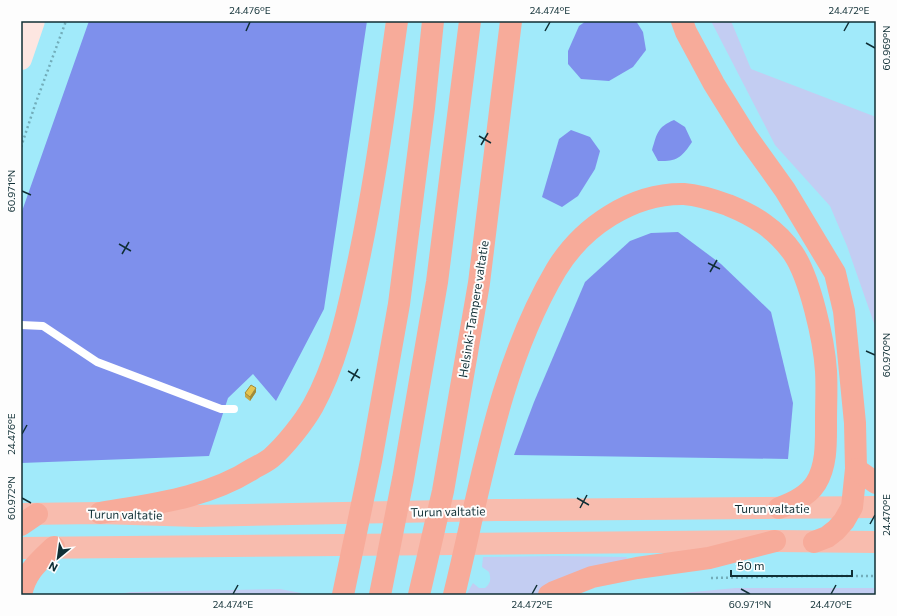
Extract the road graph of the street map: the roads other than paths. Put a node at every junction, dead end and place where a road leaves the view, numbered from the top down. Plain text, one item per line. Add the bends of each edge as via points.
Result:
1 (34, 21) edge
2 (397, 21) edge
3 (433, 21) edge
4 (470, 21) edge
5 (511, 21) edge
6 (682, 21) edge
7 (21, 59) edge
8 (21, 325) edge
9 (234, 408) dead end
10 (856, 469) junction
11 (876, 483) edge
12 (876, 507) edge
13 (779, 508) junction
14 (852, 508) junction
15 (100, 513) junction
16 (26, 518) edge
17 (775, 541) junction
18 (814, 542) junction
19 (876, 542) edge
20 (54, 547) junction
21 (21, 548) edge
22 (346, 585) edge
23 (382, 586) edge
24 (21, 595) edge
25 (419, 595) edge
26 (454, 595) edge
27 (549, 595) edge

1 - 7 main road
2 - 15 highway via 364,237 341,336 313,406 296,431 270,458 241,477 172,501
3 - 22 highway via 399,304
4 - 23 highway via 437,282
5 - 25 highway, Helsinki-Tampere valtatie via 478,282 443,491
6 - 10 highway via 714,84 785,190 835,273 844,311 850,357
8 - 9 lane via 43,326 97,362 221,409
10 - 11 highway
10 - 14 highway
12 - 14 highway, Turun valtatie
13 - 14 highway, Turun valtatie
13 - 15 highway, Turun valtatie via 197,516
13 - 26 highway via 791,504 809,492 822,471 825,456 826,369 819,327 807,282 793,254 771,228 744,212 713,200 685,194 656,196 629,205 606,218 579,240 557,268 537,306 507,382
14 - 18 highway via 836,530
15 - 16 highway, Turun valtatie
17 - 18 highway
17 - 20 highway
17 - 27 highway via 709,558 592,577
18 - 19 highway
20 - 21 highway
20 - 24 highway via 28,574

